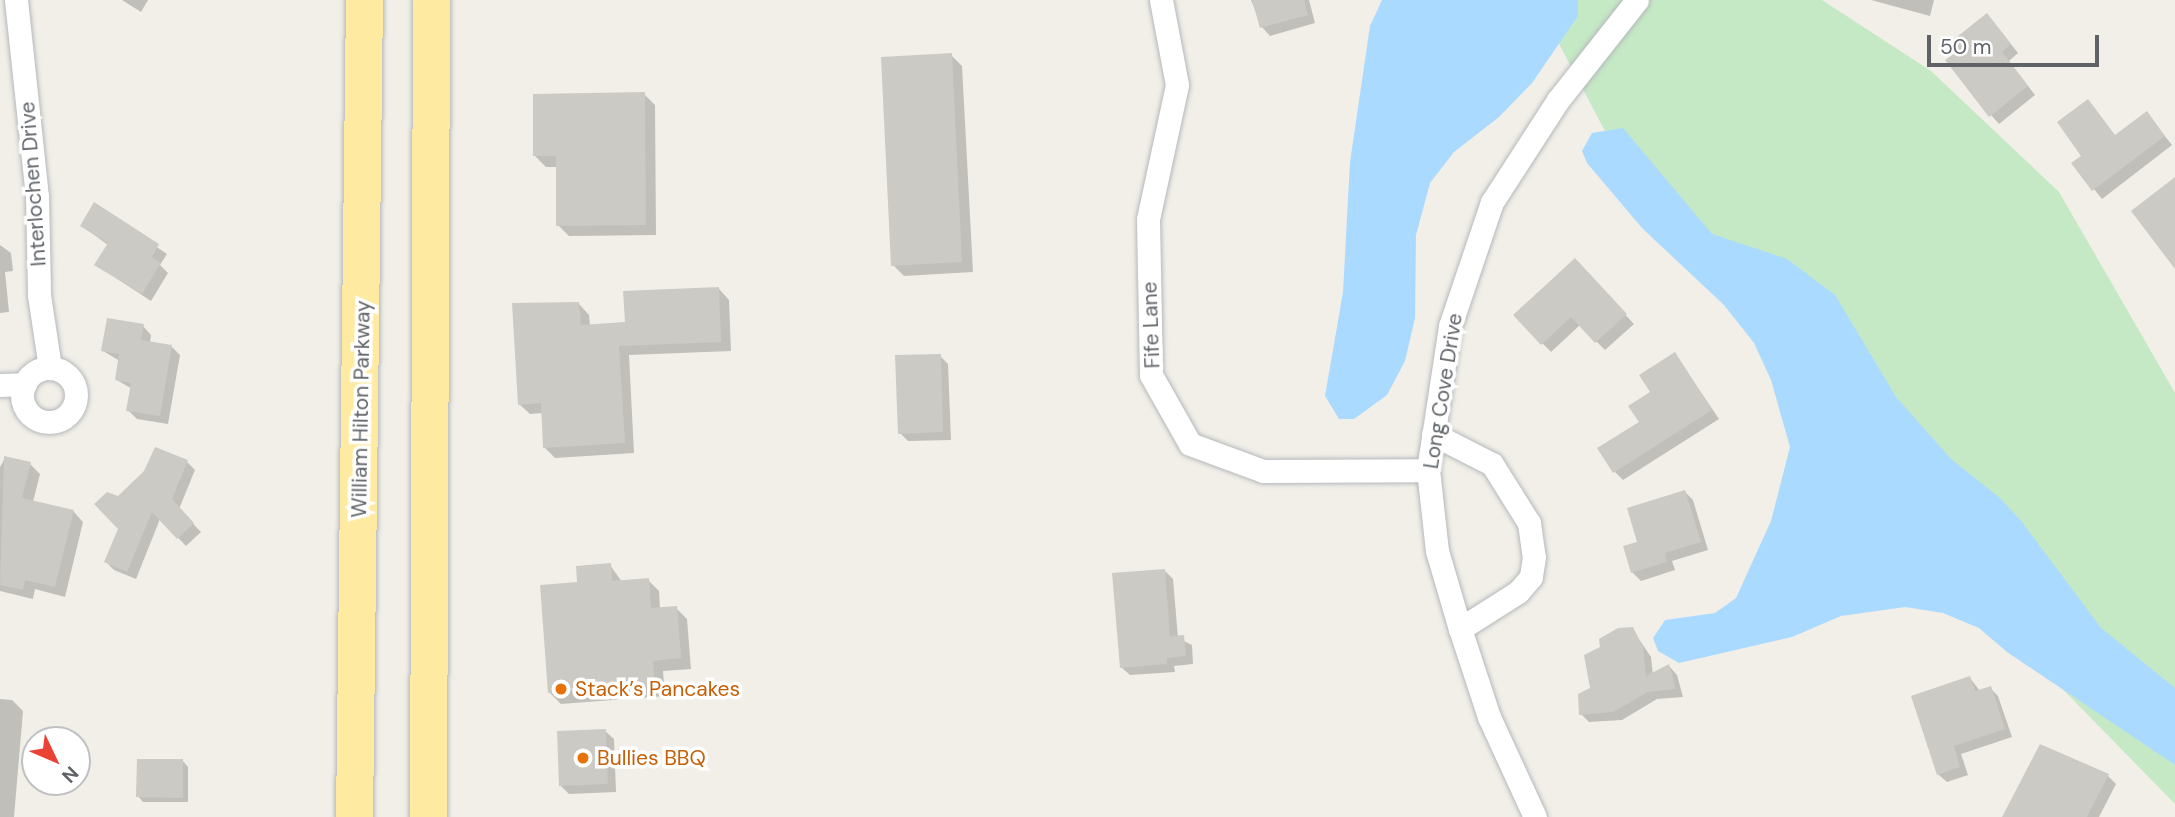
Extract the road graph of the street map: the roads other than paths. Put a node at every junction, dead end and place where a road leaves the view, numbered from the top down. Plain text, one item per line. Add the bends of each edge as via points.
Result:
1 (16, 0) edge
2 (364, 0) edge
3 (431, 0) edge
4 (1161, 0) edge
5 (1637, 0) edge
6 (10, 39) edge
7 (50, 368) junction
8 (0, 384) edge
9 (25, 384) junction
10 (1433, 434) junction
11 (1428, 470) junction
12 (1460, 629) junction
13 (354, 817) edge
14 (428, 817) edge
15 (1535, 817) edge

1 - 6 street, Interlochen Drive
2 - 13 highway, William Hilton Parkway
3 - 14 highway
4 - 11 street, Fife Lane via 1177,85 1148,219 1151,375 1190,444 1263,471
5 - 10 street, Long Cove Drive via 1558,100 1492,202 1450,326
6 - 7 street, Interlochen Drive via 37,197 39,295
7 - 9 street via 39,370
7 - 9 street via 69,376 77,395 60,420 49,422 30,414 22,394
8 - 9 street
10 - 11 street, Long Cove Drive
10 - 12 street via 1492,464 1529,523 1534,557 1531,577 1518,592
11 - 12 street, Long Cove Drive via 1437,551
12 - 15 street, Long Cove Drive via 1489,717

